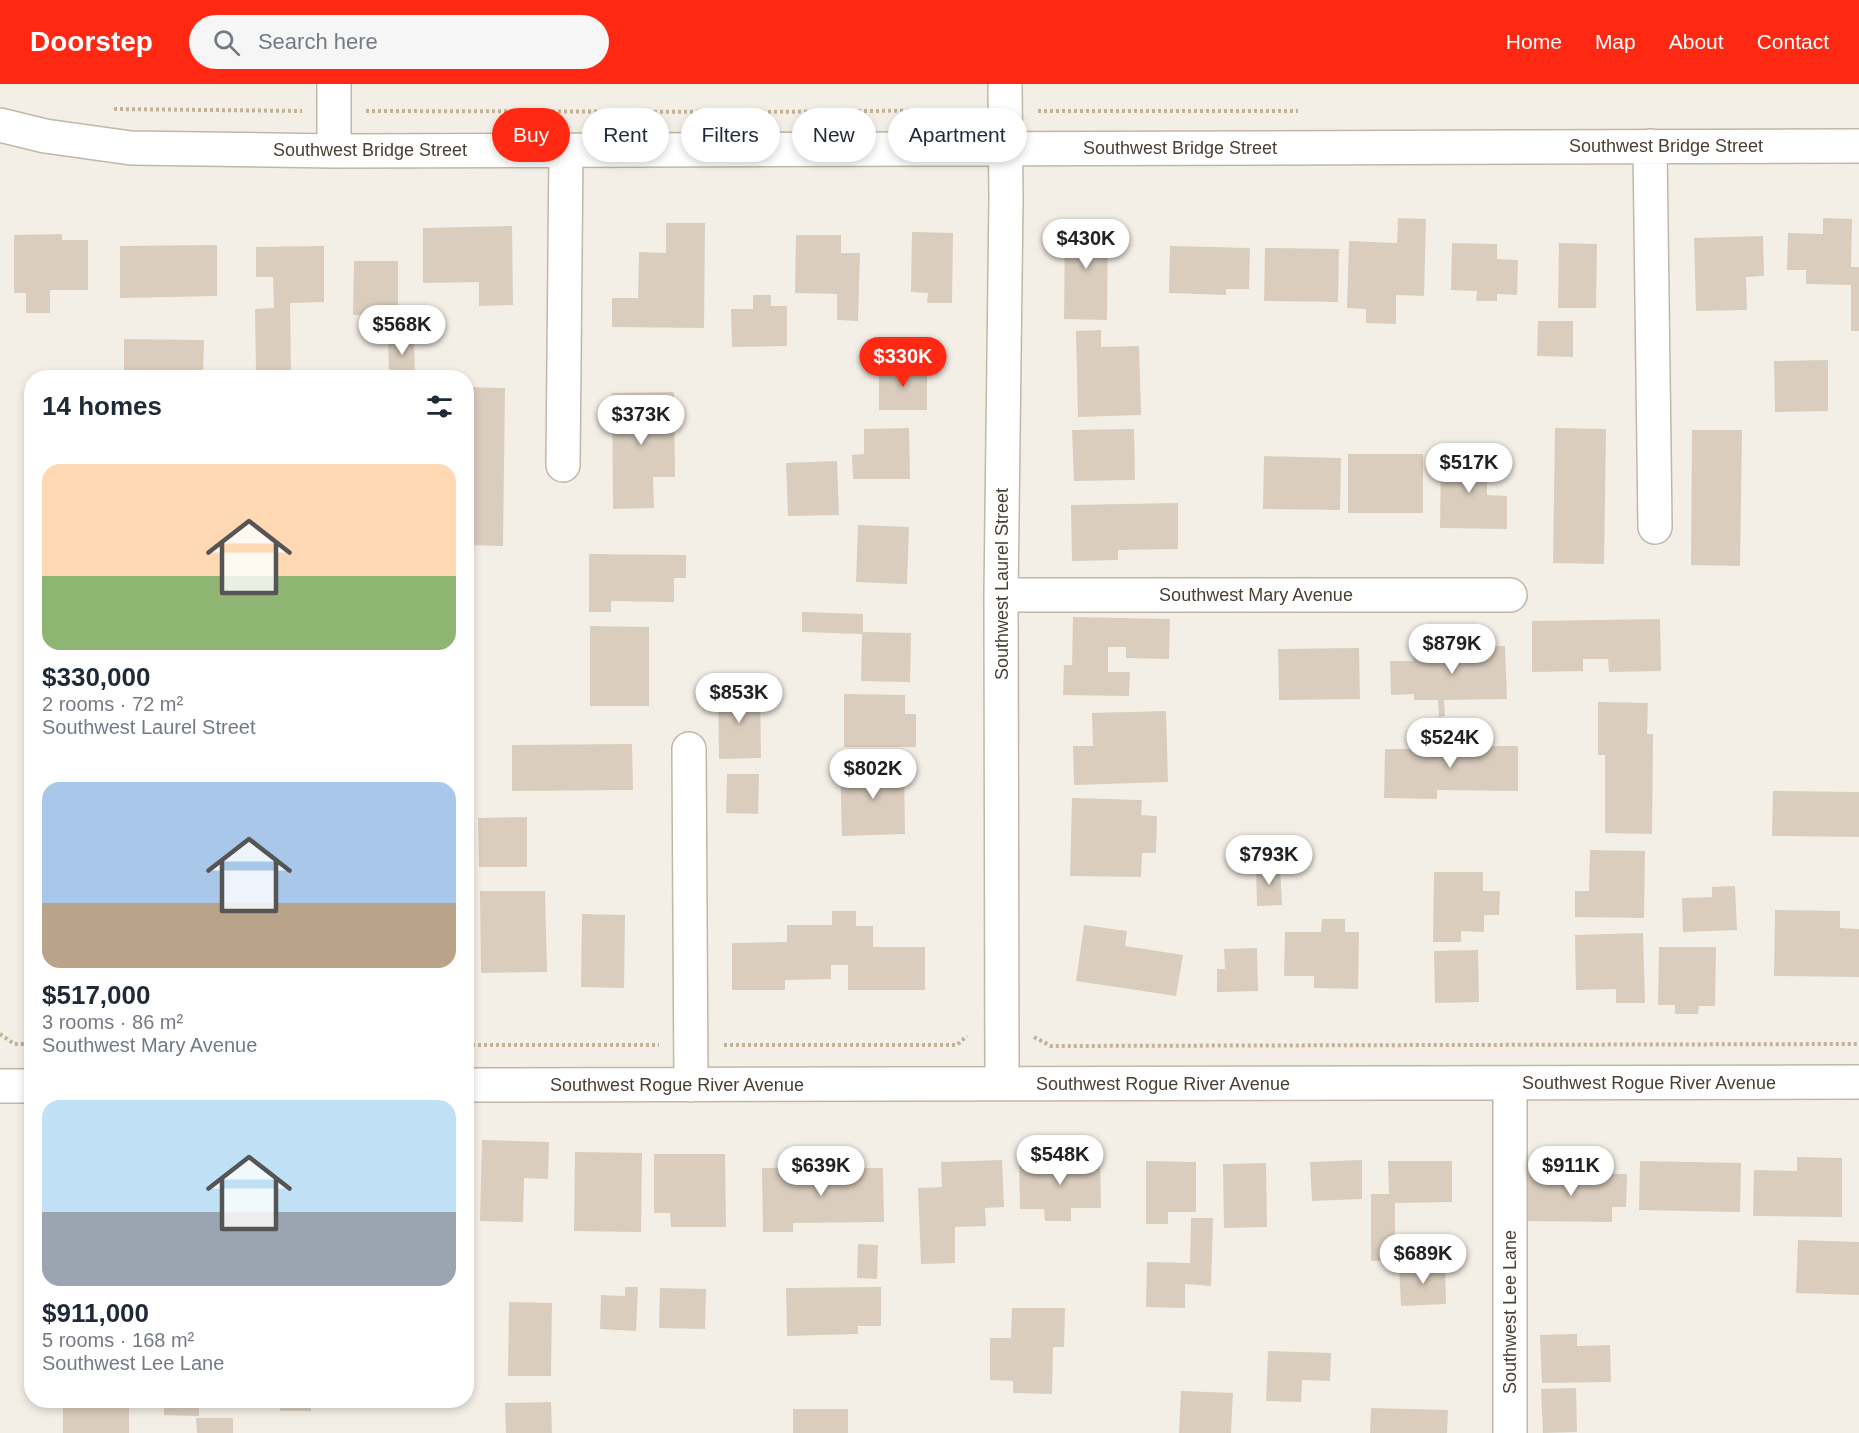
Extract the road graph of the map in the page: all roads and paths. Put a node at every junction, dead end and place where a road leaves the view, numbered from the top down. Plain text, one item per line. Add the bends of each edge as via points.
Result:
1 (1005, 97) edge
2 (334, 98) edge
3 (107, 109) dead end
4 (1308, 111) dead end
5 (0, 125) edge
6 (1650, 146) junction
7 (1859, 146) edge
8 (888, 149) edge
9 (1027, 149) edge
10 (492, 150) edge
11 (570, 150) edge
12 (334, 151) junction
13 (566, 162) edge
14 (1006, 162) edge
15 (563, 465) dead end
16 (1655, 527) dead end
17 (1001, 595) junction
18 (1510, 595) dead end
19 (689, 749) dead end
20 (0, 1034) edge
21 (1032, 1036) dead end
22 (24, 1044) edge
23 (1859, 1044) edge
24 (1859, 1082) edge
25 (1510, 1083) junction
26 (691, 1084) junction
27 (1002, 1084) junction
28 (474, 1085) edge
29 (0, 1086) edge
30 (24, 1086) edge
31 (1510, 1433) edge

1 - 2 path
1 - 4 path
2 - 3 path
2 - 12 street
5 - 12 street, Southwest Bridge Street via 45,136 131,148
6 - 7 street, Southwest Bridge Street
6 - 9 street, Southwest Bridge Street
6 - 16 street
8 - 11 street, Southwest Bridge Street
10 - 12 street, Southwest Bridge Street
13 - 15 street
14 - 17 street, Southwest Laurel Street
17 - 18 street, Southwest Mary Avenue
17 - 27 street, Southwest Laurel Street
19 - 26 street
20 - 22 path via 14,1044
21 - 23 path via 1051,1046
24 - 25 street, Southwest Rogue River Avenue
25 - 27 street, Southwest Rogue River Avenue
25 - 31 street, Southwest Lee Lane
26 - 27 street, Southwest Rogue River Avenue
26 - 28 street, Southwest Rogue River Avenue
29 - 30 street

